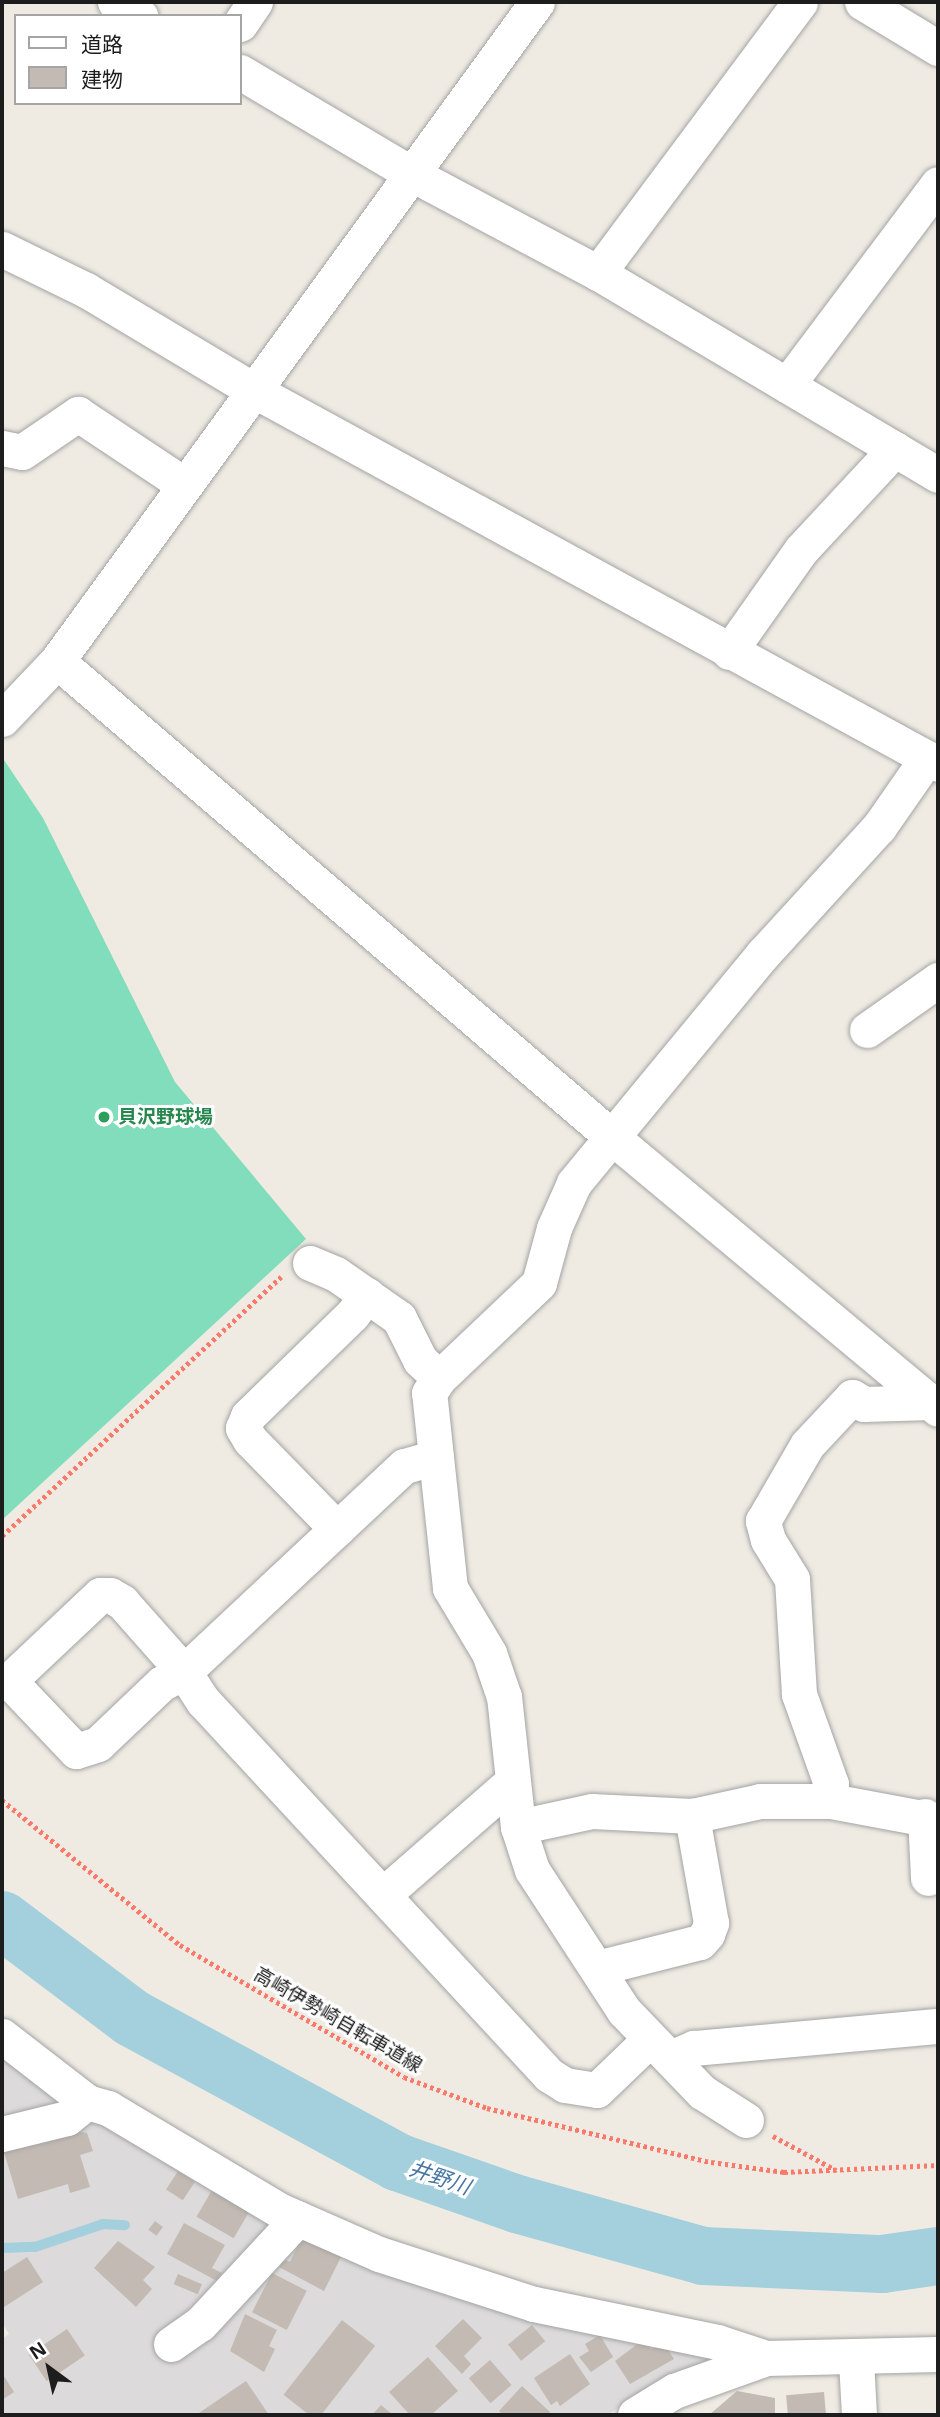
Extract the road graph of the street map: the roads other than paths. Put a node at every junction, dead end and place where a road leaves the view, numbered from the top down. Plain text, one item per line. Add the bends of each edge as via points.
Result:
1 (115, 2) edge
2 (255, 2) edge
3 (537, 2) edge
4 (800, 2) edge
5 (862, 2) edge
6 (137, 14) edge
7 (242, 21) edge
8 (938, 48) edge
9 (242, 73) edge
10 (410, 173) junction
11 (938, 184) edge
12 (2, 249) edge
13 (598, 273) junction
14 (788, 385) junction
15 (253, 390) junction
16 (2, 448) edge
17 (895, 449) junction
18 (938, 475) edge
19 (185, 485) junction
20 (729, 652) junction
21 (57, 661) junction
22 (2, 719) edge
23 (932, 761) edge
24 (938, 980) edge
25 (867, 1030) dead end
26 (613, 1138) junction
27 (310, 1263) road end
28 (367, 1294) junction
29 (447, 1371) junction
30 (935, 1406) edge
31 (436, 1457) junction
32 (337, 1529) junction
33 (184, 1672) junction
34 (512, 1782) junction
35 (831, 1801) junction
36 (692, 1816) junction
37 (931, 1819) edge
38 (519, 1827) junction
39 (928, 1878) dead end
40 (384, 1894) junction
41 (597, 1968) junction
42 (938, 2026) edge
43 (2, 2036) edge
44 (659, 2049) junction
45 (87, 2102) junction
46 (746, 2120) road end
47 (2, 2134) edge
48 (298, 2218) junction
49 (171, 2344) dead end
50 (938, 2354) edge
51 (766, 2358) junction
52 (856, 2360) junction
53 (635, 2415) edge
54 (859, 2415) edge

1 - 6 street
2 - 7 street
3 - 10 street
4 - 13 street
5 - 8 street
9 - 10 street
10 - 13 street
10 - 15 street
11 - 14 street
12 - 15 street via 86,290
13 - 14 street
14 - 17 street
15 - 19 street
15 - 20 street
16 - 19 street via 22,452 78,414
17 - 18 street
17 - 20 street via 802,550
19 - 21 street
20 - 23 street
21 - 22 street
21 - 26 street
23 - 26 street via 879,827 763,954
24 - 25 street
26 - 29 street via 574,1182 554,1228 539,1283
26 - 30 street
27 - 28 street
28 - 29 street via 399,1318 420,1360
28 - 32 street via 352,1315 248,1416 243,1428
29 - 31 street via 429,1392
30 - 35 street via 864,1404 852,1397 807,1445 763,1521 768,1540 792,1579 799,1693 831,1784
31 - 32 street via 404,1466
31 - 34 street via 450,1588 489,1653 504,1697
32 - 33 street
33 - 33 street via 110,1595 91,1602 12,1678 15,1687 76,1751 98,1744 162,1683
33 - 40 street via 203,1701
34 - 38 street
34 - 40 street
35 - 36 street via 760,1801
35 - 37 street
36 - 38 street via 593,1811
36 - 41 street via 711,1923 707,1934 700,1942
37 - 39 street
38 - 41 street via 532,1870
40 - 44 street via 549,2075 565,2085 597,2090
41 - 44 street via 624,2011
42 - 44 street
43 - 45 street
44 - 46 street via 702,2092
45 - 47 street via 67,2118
45 - 48 street via 108,2108
48 - 49 street via 200,2324
48 - 51 street via 379,2254 522,2300 717,2342
50 - 52 street
51 - 52 street
51 - 53 street via 674,2391
52 - 54 street

